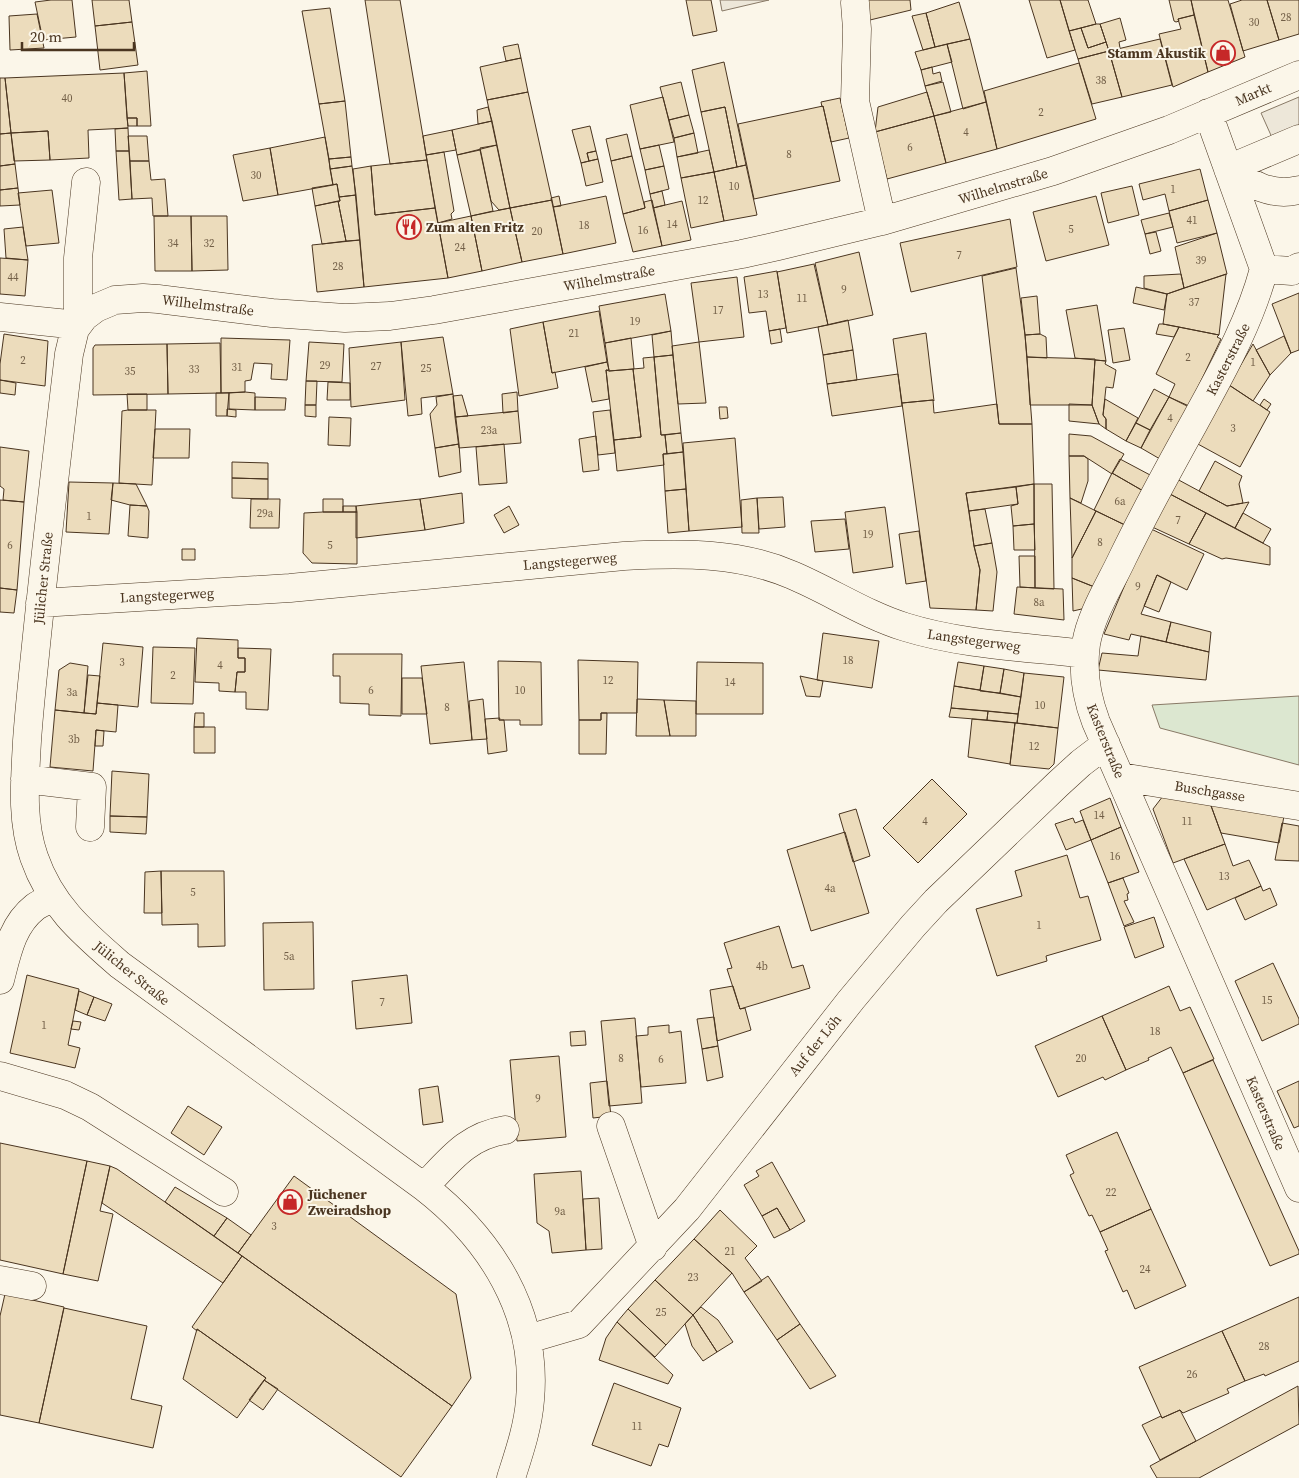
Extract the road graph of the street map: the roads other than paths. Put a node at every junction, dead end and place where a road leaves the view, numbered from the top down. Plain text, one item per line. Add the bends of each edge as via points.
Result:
1 (855, 3) dead end
2 (1299, 75) edge
3 (1208, 113) junction
4 (1299, 139) edge
5 (1228, 170) junction
6 (86, 182) dead end
7 (1299, 190) edge
8 (882, 221) junction
9 (1299, 267) edge
10 (1264, 269) junction
11 (0, 317) edge
12 (78, 325) junction
13 (40, 603) junction
14 (1085, 654) junction
15 (1106, 744) junction
16 (1120, 777) junction
17 (25, 779) junction
18 (1299, 806) edge
19 (90, 827) dead end
20 (53, 898) junction
21 (0, 980) edge
22 (0, 1076) edge
23 (611, 1126) dead end
24 (506, 1130) dead end
25 (424, 1187) junction
26 (1299, 1188) edge
27 (224, 1192) dead end
28 (653, 1247) junction
29 (0, 1280) edge
30 (32, 1286) dead end
31 (528, 1339) junction
32 (511, 1478) edge

1 - 8 street via 854,101
2 - 3 street, Markt
3 - 5 street
3 - 8 street, Wilhelmstraße via 1053,171
4 - 5 street
5 - 7 street via 1258,188
5 - 10 street
6 - 12 street via 78,258
8 - 12 street, Wilhelmstraße via 742,254 390,316 300,316 143,298 104,304
9 - 10 street via 1292,270
10 - 14 street, Kasterstraße via 1240,338 1142,518 1092,623
11 - 12 street
12 - 13 street, Jülicher Straße via 69,354
13 - 14 street, Langstegerweg via 290,588 624,556 708,556 754,562 780,570 874,615 918,631 965,641
13 - 17 street, Jülicher Straße
14 - 15 street, Kasterstraße via 1087,696
15 - 16 street, Kasterstraße
15 - 28 street, Auf der Löh via 1058,784 913,926
16 - 18 street, Buschgasse
16 - 26 street, Kasterstraße
17 - 19 street via 92,788
17 - 20 street, Jülicher Straße via 26,826 30,844
20 - 21 street via 35,907 20,923 9,945
20 - 25 street, Jülicher Straße via 79,929 120,965
22 - 27 street via 65,1095 90,1107
23 - 28 street
24 - 25 street via 494,1131 470,1141
25 - 31 street, Jülicher Straße via 465,1224 494,1261 520,1310
28 - 31 street, Auf der Löh via 579,1324
29 - 30 street
31 - 32 street, Jülicher Straße via 530,1400

